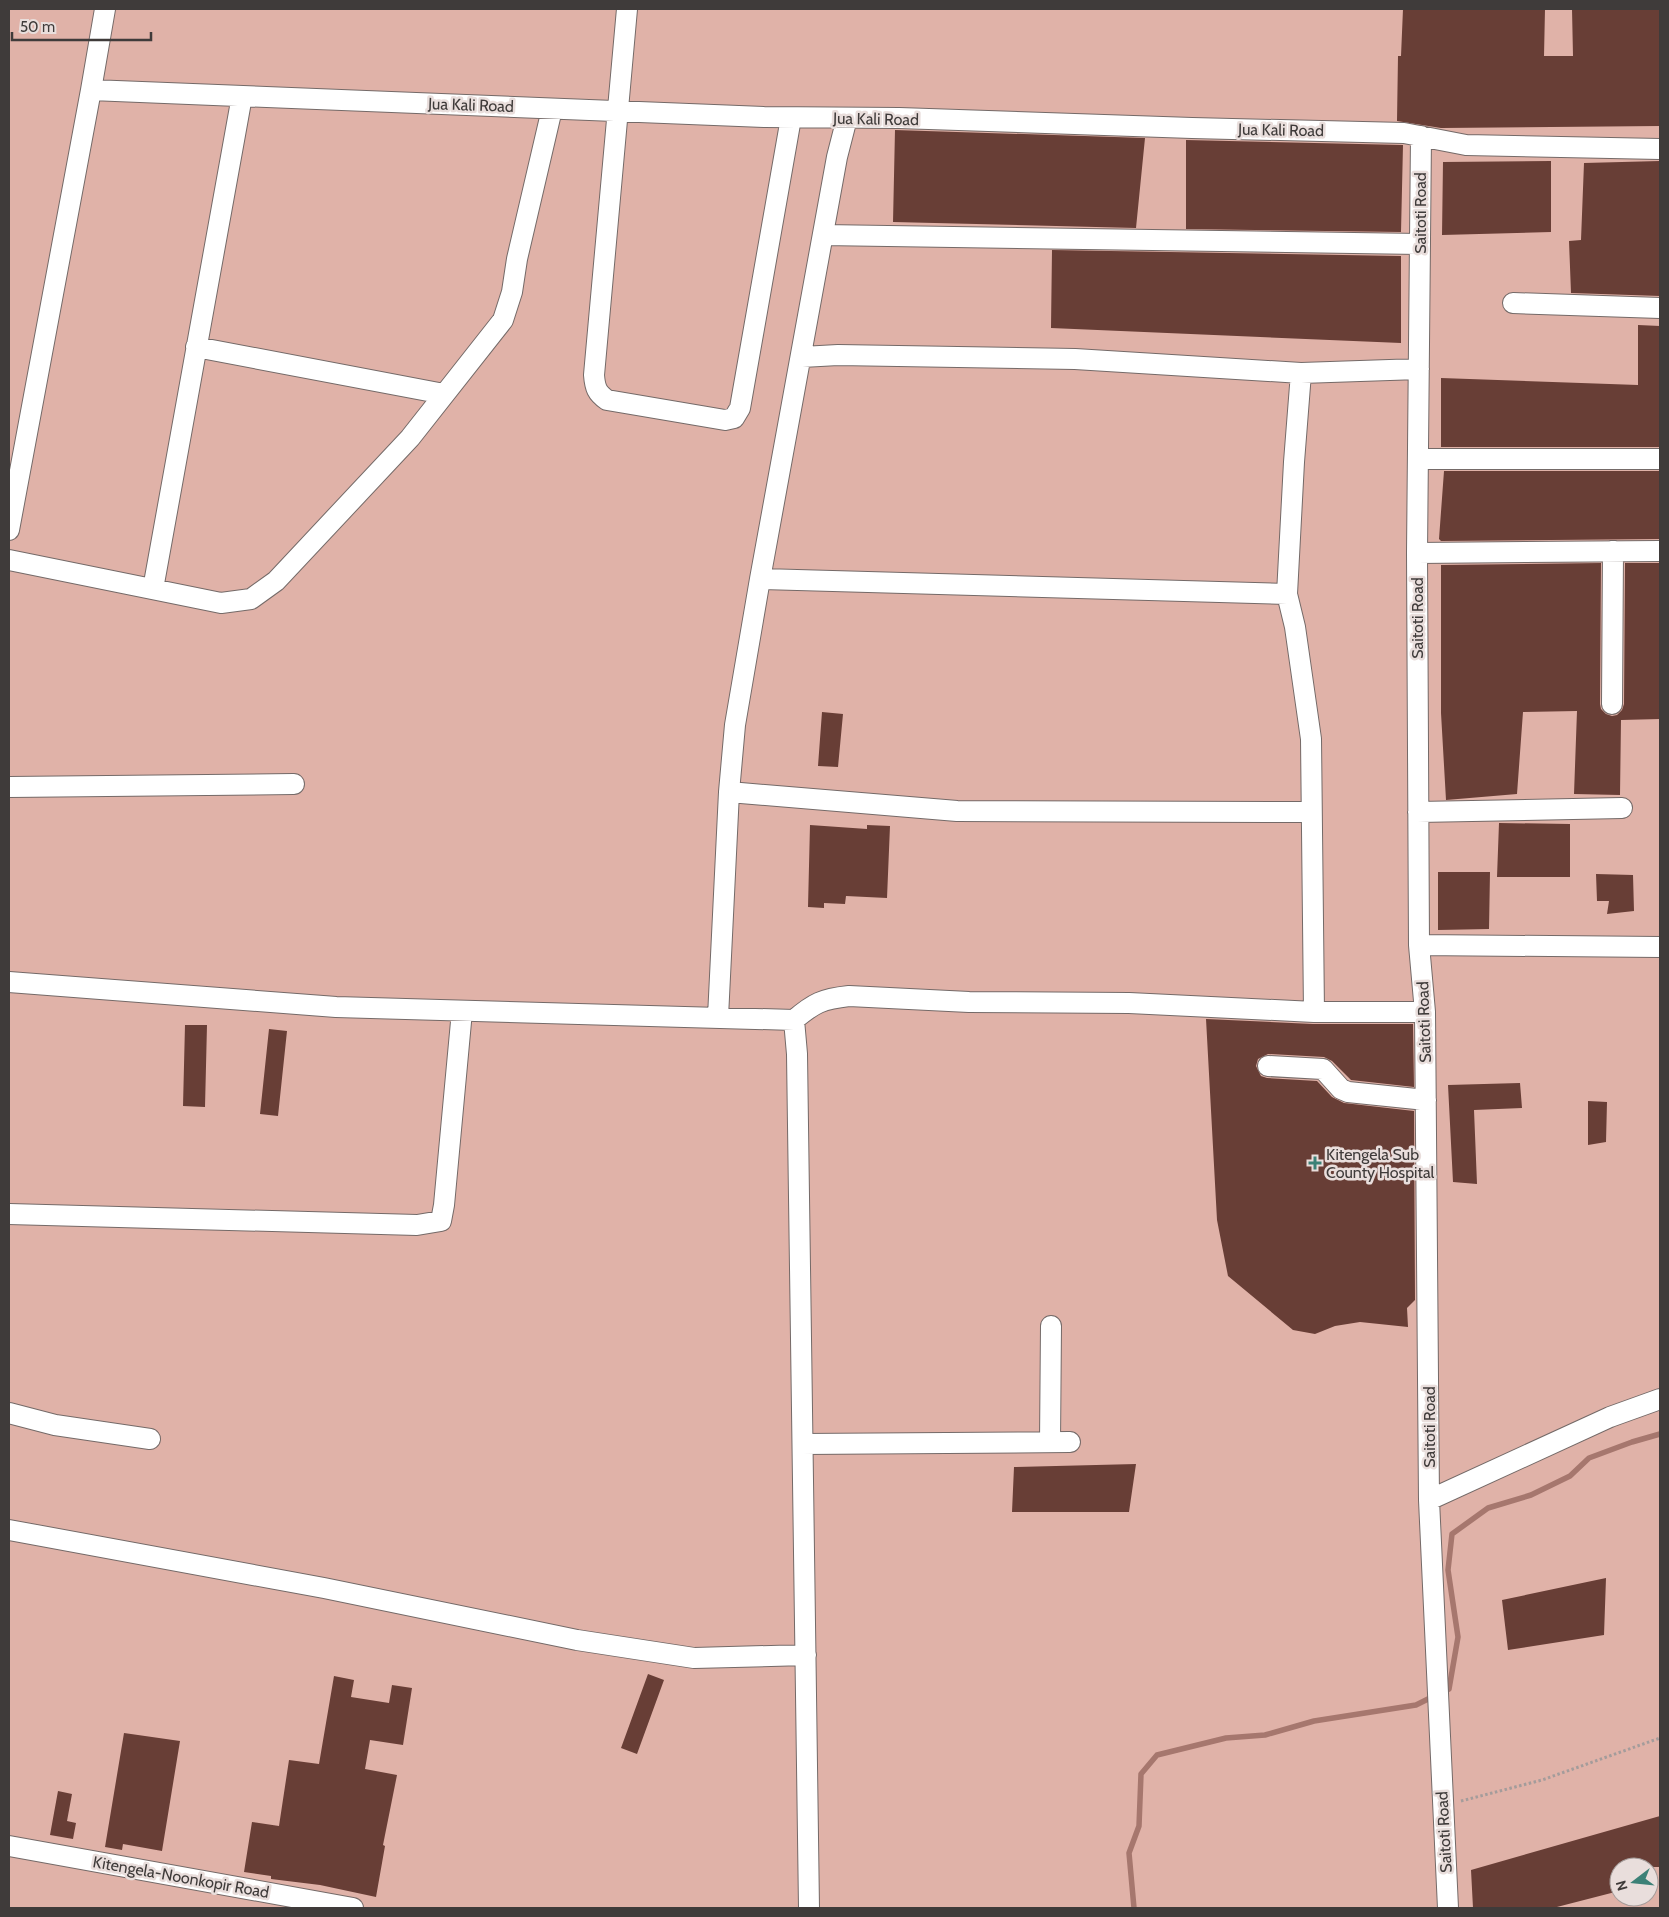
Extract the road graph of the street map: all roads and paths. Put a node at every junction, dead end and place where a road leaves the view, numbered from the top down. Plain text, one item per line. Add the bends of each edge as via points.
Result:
1 (104, 9) edge
2 (627, 9) edge
3 (91, 90) junction
4 (242, 96) junction
5 (552, 109) junction
6 (618, 112) junction
7 (792, 118) junction
8 (847, 118) junction
9 (1421, 136) junction
10 (1660, 149) edge
11 (823, 235) junction
12 (1420, 244) junction
13 (1513, 303) dead end
14 (1660, 308) edge
15 (196, 347) junction
16 (802, 357) junction
17 (1418, 369) junction
18 (1301, 373) junction
19 (444, 394) junction
20 (1418, 459) junction
21 (1660, 459) edge
22 (9, 530) edge
23 (1613, 551) junction
24 (1660, 551) edge
25 (1417, 553) junction
26 (9, 560) edge
27 (760, 578) junction
28 (152, 589) junction
29 (1287, 594) junction
30 (1612, 704) dead end
31 (294, 784) dead end
32 (9, 787) edge
33 (729, 792) junction
34 (1622, 808) dead end
35 (1311, 812) junction
36 (1418, 812) junction
37 (1419, 945) junction
38 (1660, 947) edge
39 (9, 982) edge
40 (462, 1011) junction
41 (1314, 1012) junction
42 (1425, 1012) junction
43 (718, 1017) junction
44 (794, 1020) junction
45 (1268, 1066) dead end
46 (1426, 1100) junction
47 (9, 1214) edge
48 (1051, 1326) dead end
49 (1660, 1399) edge
50 (9, 1413) edge
51 (150, 1439) dead end
52 (1050, 1442) junction
53 (1070, 1442) dead end
54 (803, 1444) junction
55 (1429, 1500) junction
56 (9, 1530) edge
57 (806, 1655) junction
58 (1660, 1738) edge
59 (1443, 1806) junction
60 (9, 1846) edge
61 (353, 1908) edge
62 (809, 1908) edge
63 (1448, 1908) edge

1 - 3 street
2 - 6 street
3 - 4 street, Jua Kali Road
3 - 22 street
4 - 5 street, Jua Kali Road
4 - 15 street
5 - 6 street, Jua Kali Road
5 - 19 street via 503,320
6 - 7 street, Jua Kali Road
6 - 7 street via 595,387 599,395 608,400 725,420 734,418 740,408
7 - 8 street, Jua Kali Road
8 - 9 street, Jua Kali Road
8 - 11 street
9 - 10 street, Jua Kali Road via 1466,145
9 - 12 street, Saitoti Road
11 - 12 street
11 - 16 street
12 - 17 street, Saitoti Road
13 - 14 street
15 - 19 street
15 - 28 street
16 - 18 street via 1075,359
16 - 27 street
17 - 18 street
17 - 20 street, Saitoti Road
18 - 29 street
19 - 28 street via 410,438 276,581 251,599 221,603
20 - 21 street
20 - 25 street, Saitoti Road
23 - 24 street
23 - 25 street
23 - 30 street
25 - 36 street, Saitoti Road
26 - 28 street
27 - 29 street
27 - 33 street via 735,725
29 - 35 street via 1295,627 1311,739
31 - 32 street
33 - 35 street via 958,811
33 - 43 street
34 - 36 street
35 - 41 street
36 - 37 street, Saitoti Road
37 - 38 street
37 - 42 street, Saitoti Road
39 - 40 street via 336,1007
40 - 43 street
40 - 47 street via 441,1221 417,1225
41 - 42 street
41 - 44 street via 1129,1003 969,1002 849,996 829,998
42 - 46 street, Saitoti Road
43 - 44 street
44 - 54 street
45 - 46 street via 1324,1069 1341,1089 1348,1092
46 - 55 street, Saitoti Road
48 - 52 street
49 - 55 street via 1610,1417
50 - 51 street via 55,1425
52 - 53 street
52 - 54 street
54 - 57 street
55 - 59 street, Saitoti Road
56 - 57 street via 324,1588 577,1640 665,1654 694,1658
57 - 62 street
58 - 59 path via 1542,1780
59 - 63 street, Saitoti Road
60 - 61 street, Kitengela-Noonkopir Road

